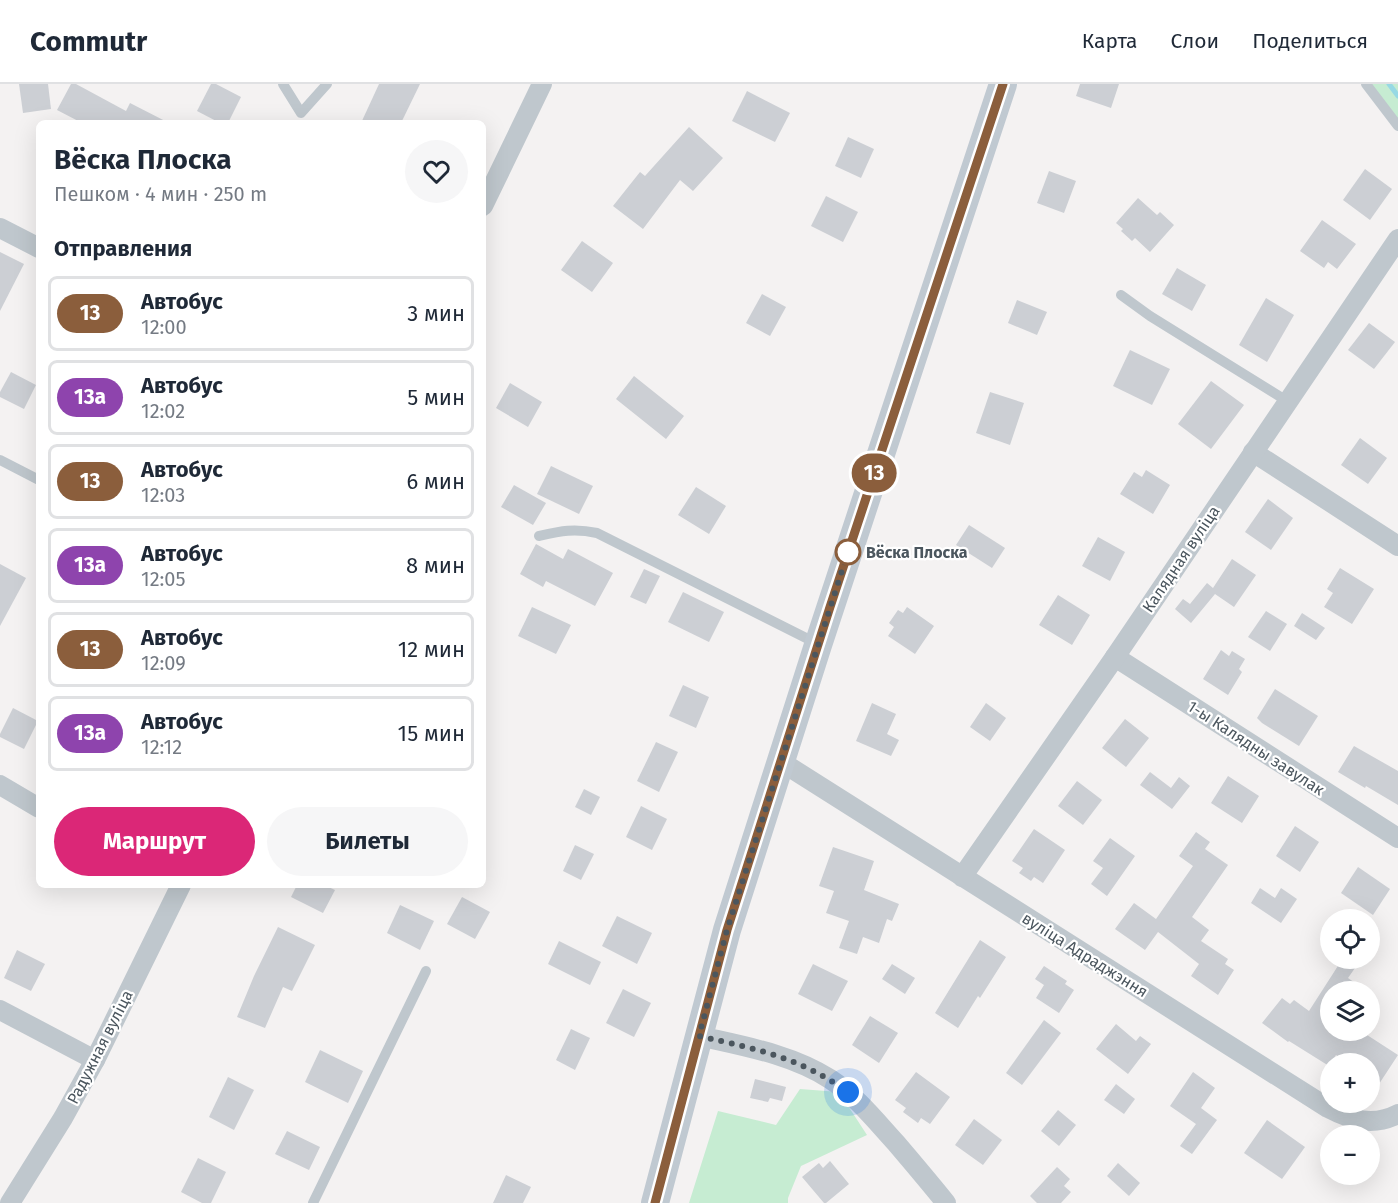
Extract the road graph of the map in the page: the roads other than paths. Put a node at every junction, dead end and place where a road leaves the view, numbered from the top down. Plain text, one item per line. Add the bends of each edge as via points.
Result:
1 (283, 84) edge
2 (327, 84) edge
3 (542, 84) edge
4 (1003, 84) edge
5 (1366, 84) edge
6 (1398, 126) edge
7 (486, 200) edge
8 (0, 228) edge
9 (1398, 239) edge
10 (36, 246) edge
11 (1121, 295) dead end
12 (1287, 401) junction
13 (1253, 452) junction
14 (0, 460) edge
15 (36, 478) edge
16 (539, 536) dead end
17 (1398, 546) edge
18 (818, 645) junction
19 (1115, 657) junction
20 (780, 761) junction
21 (0, 785) edge
22 (36, 806) edge
23 (1398, 838) edge
24 (962, 877) junction
25 (176, 888) edge
26 (426, 971) dead end
27 (0, 1010) edge
28 (699, 1036) junction
29 (95, 1060) junction
30 (1398, 1114) edge
31 (10, 1203) edge
32 (313, 1203) edge
33 (655, 1203) edge
34 (946, 1203) edge

1 - 2 lane via 302,113
3 - 7 street
4 - 18 main road
5 - 6 lane
8 - 10 street
9 - 12 street, Калядная вуліца
11 - 12 lane
12 - 13 street, Калядная вуліца
13 - 17 street
13 - 19 street, Калядная вуліца
14 - 15 lane
16 - 18 lane via 580,529 597,533
18 - 20 main road
19 - 23 street, 1-ы Калядны завулак
19 - 24 street, Калядная вуліца
20 - 24 street, вуліца Адраджэння
20 - 28 main road via 727,930
21 - 22 street
24 - 30 street, вуліца Адраджэння via 1328,1108 1362,1121
25 - 29 street, Радужная вуліца
26 - 32 lane
27 - 29 street
28 - 33 main road
28 - 34 street via 778,1055 828,1078 865,1108
29 - 31 street, Радужная вуліца

